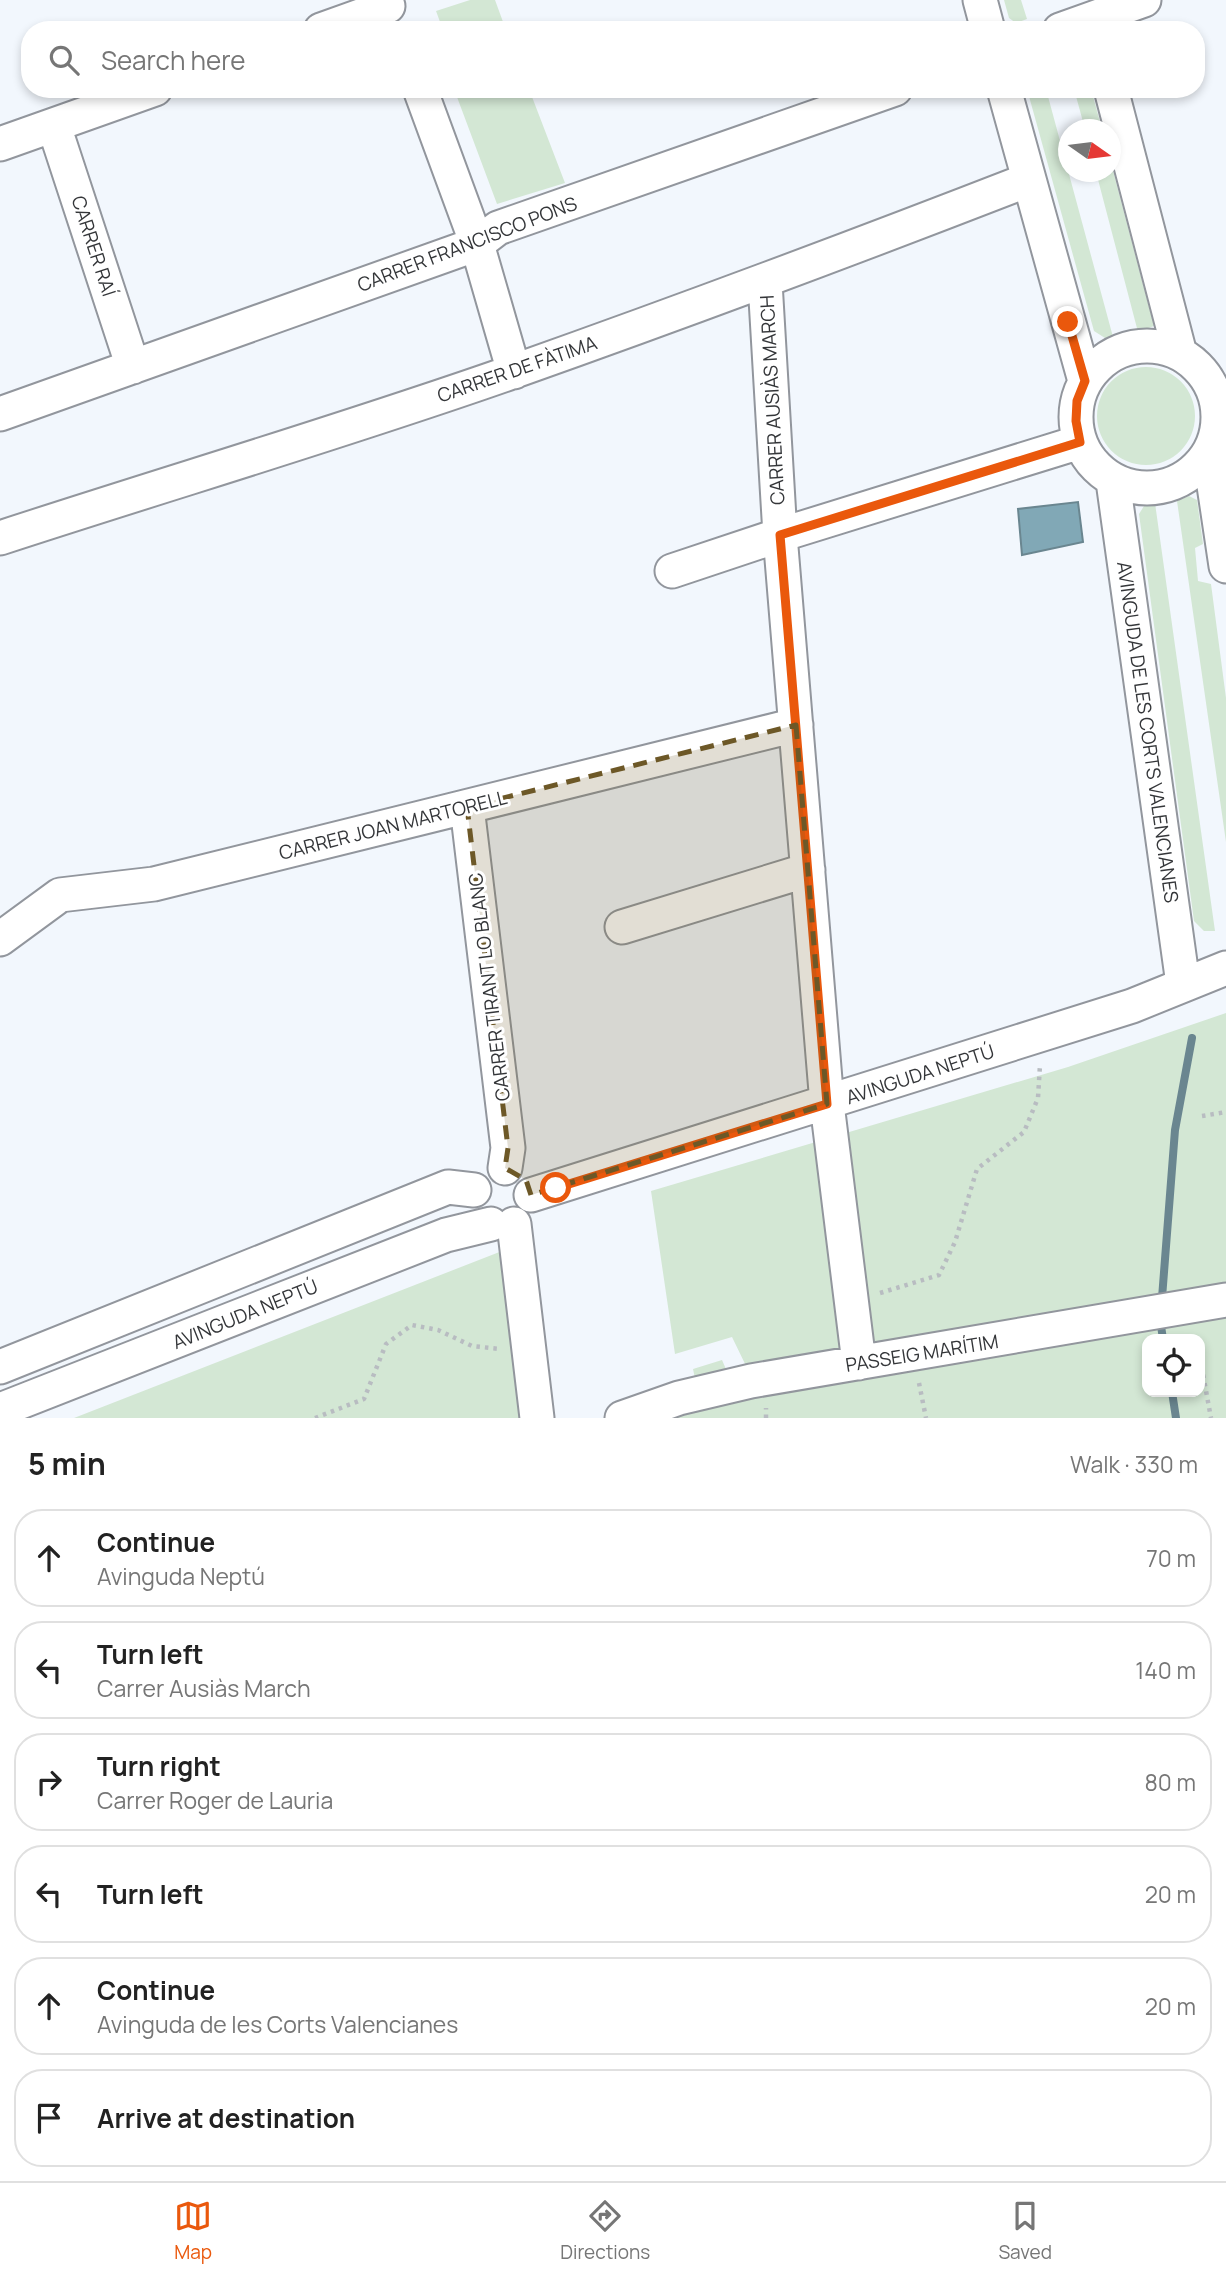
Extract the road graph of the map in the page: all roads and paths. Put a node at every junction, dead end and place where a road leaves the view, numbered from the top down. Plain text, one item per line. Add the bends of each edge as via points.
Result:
1 (980, 0) edge
2 (1144, 0) edge
3 (390, 12) edge
4 (356, 21) edge
5 (986, 21) edge
6 (1100, 21) edge
7 (130, 98) edge
8 (423, 98) edge
9 (869, 98) edge
10 (1006, 98) edge
11 (1113, 98) edge
12 (54, 125) junction
13 (0, 144) edge
14 (1028, 180) junction
15 (477, 244) junction
16 (765, 282) junction
17 (1180, 354) junction
18 (133, 367) junction
19 (513, 372) junction
20 (1085, 381) junction
21 (1221, 396) edge
22 (0, 414) edge
23 (1080, 442) junction
24 (1209, 452) junction
25 (1113, 481) junction
26 (780, 535) junction
27 (0, 538) edge
28 (1226, 566) edge
29 (672, 571) dead end
30 (796, 725) junction
31 (467, 807) junction
32 (808, 870) junction
33 (622, 927) dead end
34 (0, 939) edge
35 (1226, 968) edge
36 (1183, 984) junction
37 (1041, 1035) junction
38 (827, 1104) junction
39 (1226, 1112) edge
40 (1202, 1116) dead end
41 (505, 1168) junction
42 (474, 1190) junction
43 (531, 1195) junction
44 (503, 1224) junction
45 (1226, 1300) edge
46 (854, 1326) junction
47 (528, 1347) junction
48 (914, 1354) junction
49 (859, 1363) junction
50 (0, 1367) edge
51 (1205, 1385) edge
52 (0, 1410) edge
53 (315, 1418) edge
54 (537, 1418) edge
55 (622, 1418) edge
56 (926, 1418) edge
57 (1211, 1418) edge

1 - 5 street
2 - 6 street
3 - 4 street
7 - 12 street
8 - 15 street
9 - 15 street, CARRER FRANCISCO PONS via 498,228
10 - 14 street
11 - 17 street
12 - 13 street
12 - 18 street, CARRER RAÍ
14 - 16 street, CARRER DE FÀTIMA
14 - 20 street
15 - 18 street, CARRER FRANCISCO PONS
15 - 19 street
16 - 19 street, CARRER DE FÀTIMA
16 - 26 street, CARRER AUSIÀS MARCH
17 - 20 street via 1158,346 1135,346 1115,353
17 - 21 street via 1196,365
18 - 22 street, CARRER FRANCISCO PONS
19 - 27 street, CARRER DE FÀTIMA
20 - 23 street via 1077,401
21 - 24 street
23 - 25 street via 1093,464
23 - 26 street
24 - 25 street via 1198,468 1164,487 1129,487
24 - 28 street
25 - 36 street, AVINGUDA DE LES CORTS VALENCIANES
26 - 29 street
26 - 30 street, CARRER AUSIÀS MARCH
30 - 31 street, CARRER JOAN MARTORELL
30 - 32 street, CARRER AUSIÀS MARCH
31 - 34 street, CARRER JOAN MARTORELL via 154,884 60,895
31 - 41 street, CARRER TIRANT LO BLANC via 508,1148
32 - 33 street
32 - 38 street, CARRER AUSIÀS MARCH
35 - 36 street, AVINGUDA NEPTÚ
36 - 37 street, AVINGUDA NEPTÚ
37 - 38 street, AVINGUDA NEPTÚ
37 - 46 path via 1038,1098 1024,1132 977,1170 955,1242 939,1275 876,1294
38 - 43 street, AVINGUDA NEPTÚ
38 - 46 street, CARRER AUSIÀS MARCH
39 - 40 path
41 - 42 street via 489,1171
41 - 43 street via 526,1180
42 - 44 street via 478,1214
42 - 50 street via 448,1186
43 - 44 street via 527,1213
44 - 47 street
44 - 52 street, AVINGUDA NEPTÚ via 446,1235
45 - 48 street, PASSEIG MARÍTIM
46 - 49 street, CARRER AUSIÀS MARCH
47 - 53 path via 494,1350 472,1346 438,1330 412,1325 386,1344 364,1399
47 - 54 street
48 - 49 street, PASSEIG MARÍTIM
48 - 56 path
49 - 55 street, PASSEIG MARÍTIM via 751,1381 679,1398
51 - 57 path

